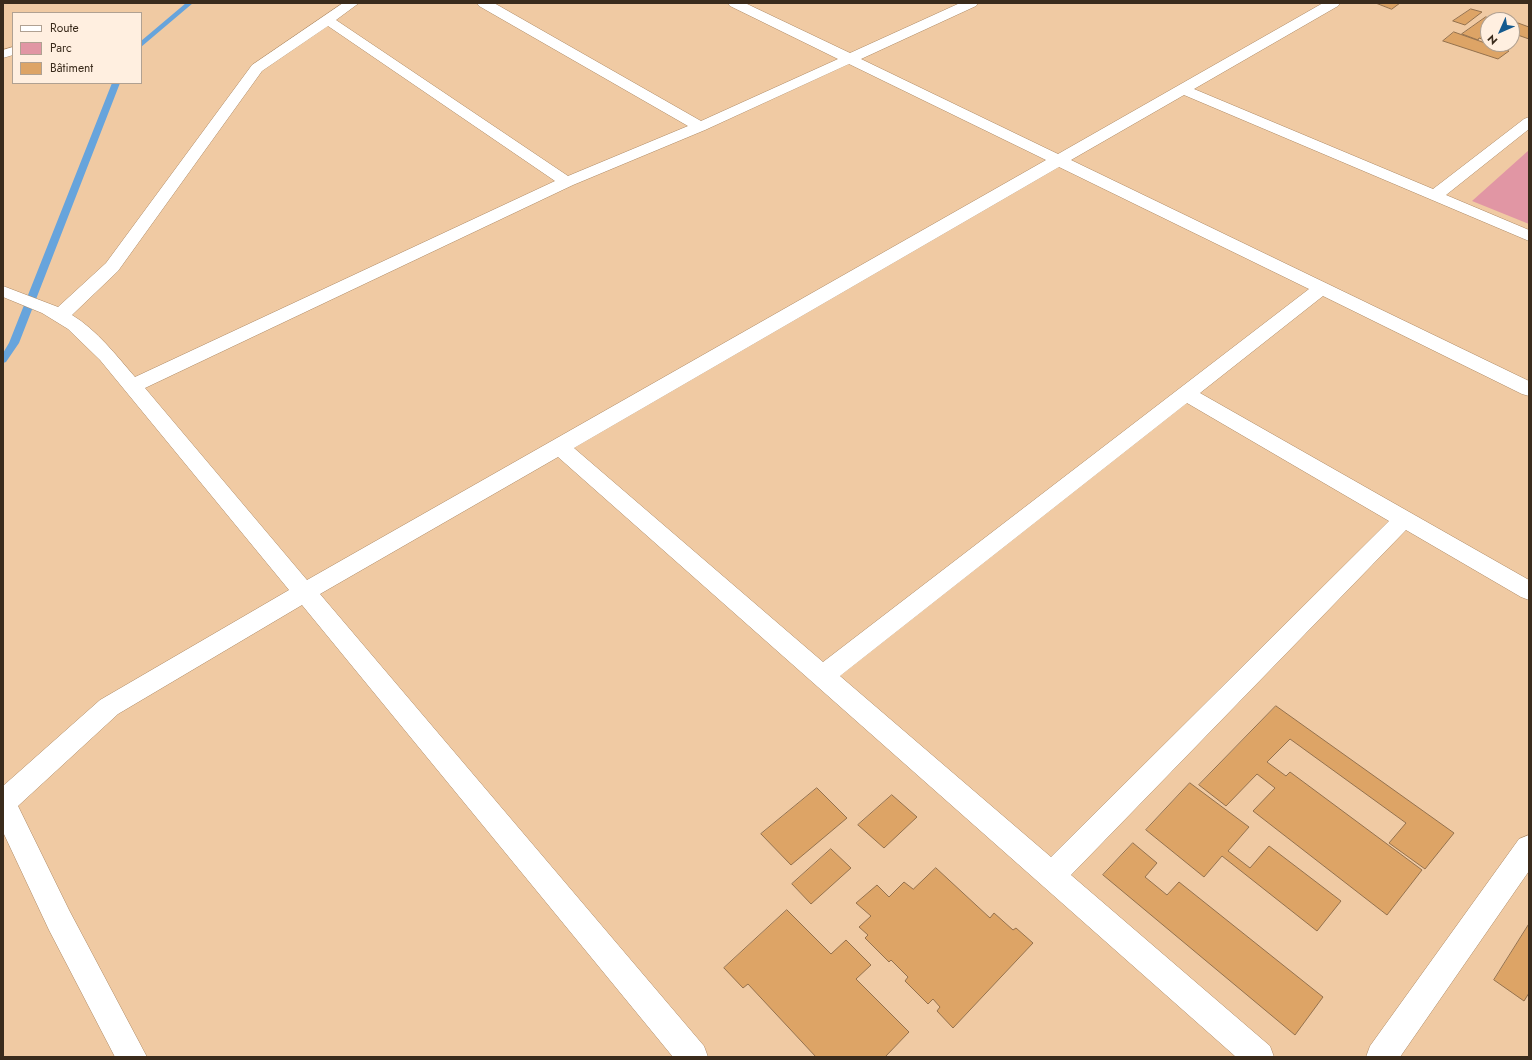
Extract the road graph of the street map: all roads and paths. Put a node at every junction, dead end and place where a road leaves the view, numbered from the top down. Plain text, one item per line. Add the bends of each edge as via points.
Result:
1 (352, 3) edge
2 (484, 3) edge
3 (735, 3) edge
4 (971, 3) edge
5 (1333, 3) edge
6 (328, 20) junction
7 (849, 59) junction
8 (1183, 89) junction
9 (1529, 122) edge
10 (700, 127) junction
11 (1058, 160) junction
12 (567, 182) junction
13 (1435, 196) junction
14 (1529, 236) edge
15 (1322, 288) junction
16 (3, 291) edge
17 (54, 313) junction
18 (132, 386) junction
19 (1529, 389) edge
20 (1185, 393) junction
21 (559, 446) junction
22 (1404, 518) junction
23 (1529, 591) edge
24 (305, 592) junction
25 (822, 676) junction
26 (3, 803) edge
27 (1529, 848) edge
28 (1051, 876) junction
29 (132, 1057) edge
30 (693, 1057) edge
31 (1259, 1057) edge
32 (1381, 1057) edge

1 - 6 street
2 - 10 street
3 - 7 street
4 - 7 street
5 - 8 street
6 - 12 street
6 - 17 street via 257,68 112,267
7 - 10 street
7 - 11 street
8 - 11 street
8 - 13 street
9 - 13 street
10 - 12 street
11 - 15 street
11 - 21 street
12 - 18 street
13 - 14 street
15 - 19 street
15 - 20 street
16 - 17 street
17 - 18 street via 75,325 107,356
18 - 24 street
20 - 22 street
20 - 25 street
21 - 24 street
21 - 25 street
22 - 23 street
22 - 28 street
24 - 26 street via 109,707
24 - 30 street
25 - 28 street
26 - 29 street via 59,920
27 - 32 street
28 - 31 street

